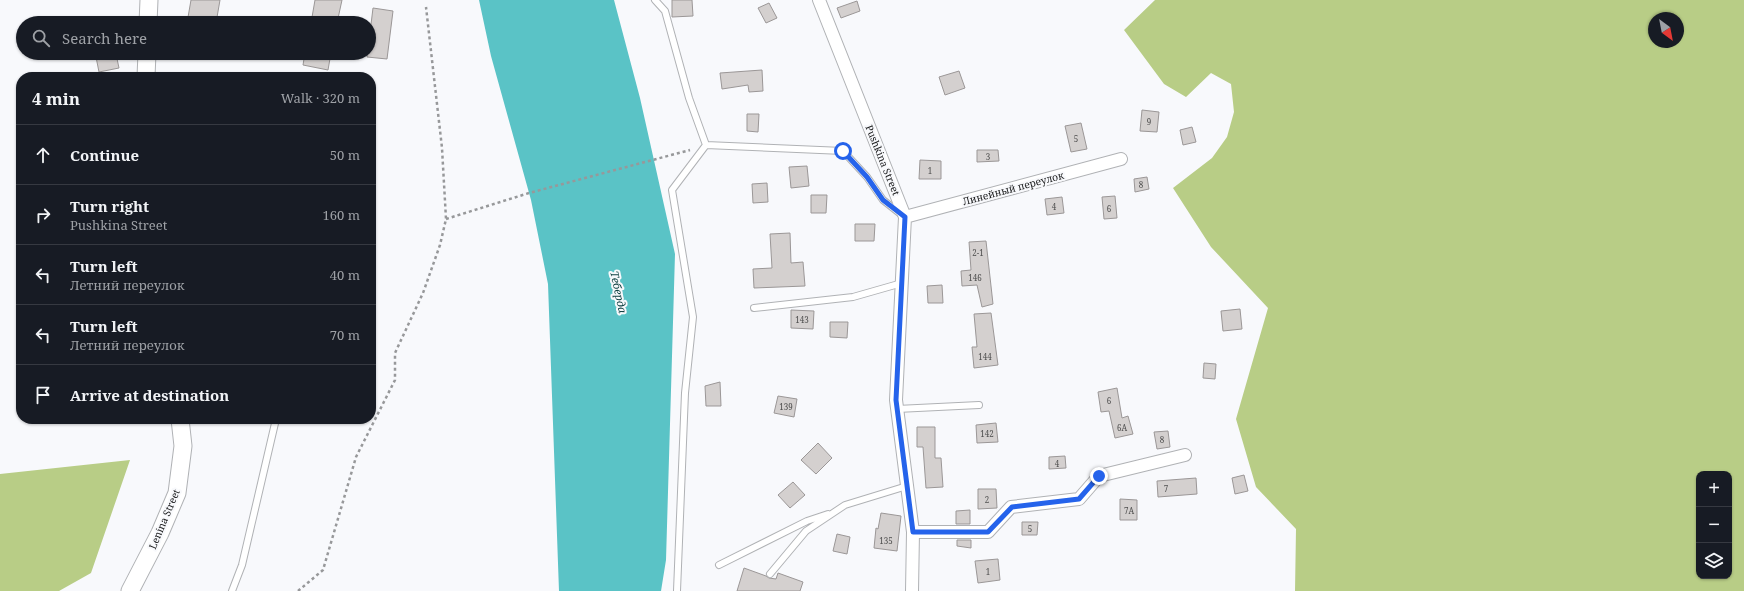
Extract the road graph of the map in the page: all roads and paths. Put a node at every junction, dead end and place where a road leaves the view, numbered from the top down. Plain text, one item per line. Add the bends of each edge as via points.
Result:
1 (148, 0) edge
2 (655, 0) edge
3 (819, 0) edge
4 (426, 7) dead end
5 (148, 16) edge
6 (146, 60) edge
7 (146, 72) edge
8 (706, 145) junction
9 (1121, 159) dead end
10 (905, 217) junction
11 (446, 219) junction
12 (902, 283) junction
13 (754, 308) dead end
14 (979, 405) dead end
15 (897, 409) junction
16 (376, 418) edge
17 (181, 424) edge
18 (275, 424) edge
19 (373, 424) edge
20 (1185, 455) dead end
21 (907, 486) junction
22 (835, 512) junction
23 (913, 532) junction
24 (719, 565) dead end
25 (770, 574) dead end
26 (130, 591) edge
27 (232, 591) edge
28 (298, 591) edge
29 (677, 591) edge
30 (912, 591) edge

1 - 5 main road
2 - 8 lane via 665,11 689,98
3 - 10 street, Pushkina Street
4 - 11 path via 442,148
6 - 7 main road
8 - 10 lane via 843,151 867,177 883,200
8 - 11 path
8 - 29 lane via 672,190 693,317 685,393
9 - 10 street, Линейный переулок
10 - 12 street, Pushkina Street
11 - 16 path via 423,293 395,353 395,380
12 - 13 lane via 853,297
12 - 15 street, Pushkina Street
14 - 15 lane
15 - 21 street, Pushkina Street
17 - 26 main road, Lenina Street via 183,446 178,493
18 - 27 lane via 242,565
19 - 28 path via 356,457 323,570
20 - 23 street via 1099,476 1079,499 1012,507 988,532
21 - 22 lane via 845,505
21 - 23 street, Pushkina Street
22 - 24 lane via 807,521
22 - 25 lane via 806,531
23 - 30 street, Pushkina Street

